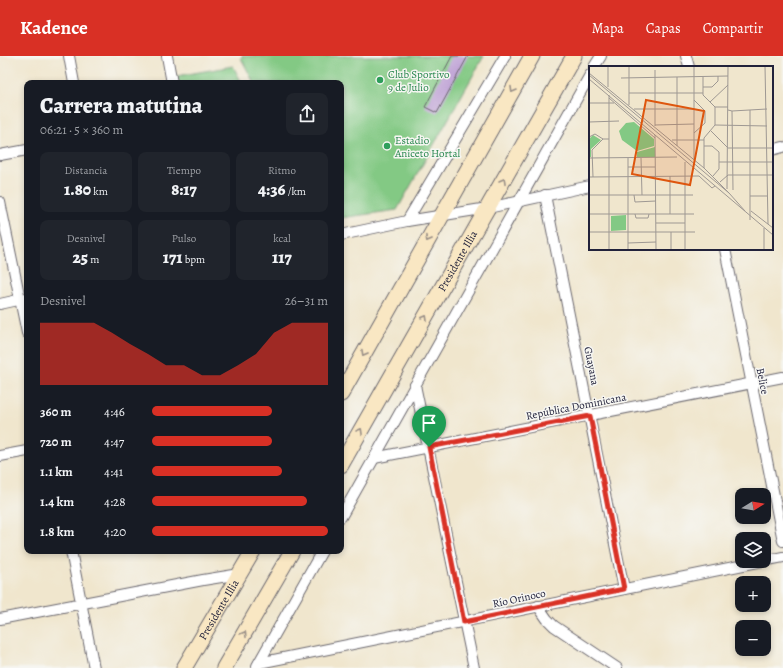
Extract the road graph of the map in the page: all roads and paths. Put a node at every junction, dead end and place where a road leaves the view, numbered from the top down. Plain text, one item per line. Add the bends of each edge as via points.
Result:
1 (69, 56) edge
2 (167, 56) edge
3 (505, 56) edge
4 (532, 56) edge
5 (574, 56) edge
6 (600, 56) edge
7 (686, 56) edge
8 (595, 66) edge
9 (688, 66) edge
10 (589, 77) edge
11 (73, 80) edge
12 (171, 80) edge
13 (783, 148) edge
14 (773, 150) edge
15 (24, 151) edge
16 (0, 155) edge
17 (589, 186) edge
18 (545, 195) junction
19 (519, 200) junction
20 (0, 202) edge
21 (488, 208) junction
22 (441, 216) junction
23 (407, 221) junction
24 (344, 234) edge
25 (725, 250) edge
26 (24, 299) edge
27 (0, 304) edge
28 (783, 377) edge
29 (752, 383) junction
30 (416, 385) junction
31 (344, 389) edge
32 (590, 416) junction
33 (429, 447) junction
34 (24, 451) edge
35 (0, 456) edge
36 (374, 458) junction
37 (344, 460) edge
38 (344, 512) edge
39 (783, 541) edge
40 (72, 554) edge
41 (251, 554) edge
42 (290, 554) edge
43 (320, 554) edge
44 (783, 557) edge
45 (240, 574) junction
46 (624, 589) junction
47 (81, 603) junction
48 (538, 606) junction
49 (0, 619) edge
50 (464, 622) junction
51 (258, 665) edge
52 (94, 668) edge
53 (184, 668) edge
54 (224, 668) edge
55 (474, 668) edge
56 (617, 668) edge

1 - 11 street
2 - 12 street
3 - 23 street
4 -> 22 main road
21 -> 5 main road, Presidente Illia
6 - 8 street
7 - 9 street
10 - 19 street
13 - 14 street
15 - 16 street
17 - 18 street
18 - 19 street
18 - 32 street, Guayana
19 - 21 street
19 - 30 street
20 - 26 street
21 - 22 street
37 -> 21 main road, Presidente Illia
22 - 23 street
22 -> 31 main road
23 - 24 street
25 - 29 street, Belice
26 - 27 street
28 - 29 street, República Dominicana
29 - 32 street, República Dominicana
29 - 39 street, Belice
30 - 33 street
30 - 36 street
32 - 33 street, República Dominicana
32 - 46 street, Guayana
33 - 36 street, República Dominicana
33 - 50 street
34 - 35 street
36 - 38 street
40 - 47 street
41 - 45 main road, Presidente Illia
54 -> 42 main road
43 - 51 street
44 - 46 street, Río Orinoco
45 - 47 street
45 - 53 main road, Presidente Illia
46 - 48 street, Río Orinoco
47 - 49 street
47 - 52 street
48 - 50 street, Río Orinoco
48 - 56 street via 554,626
50 - 51 street, Río Orinoco
50 - 55 street

